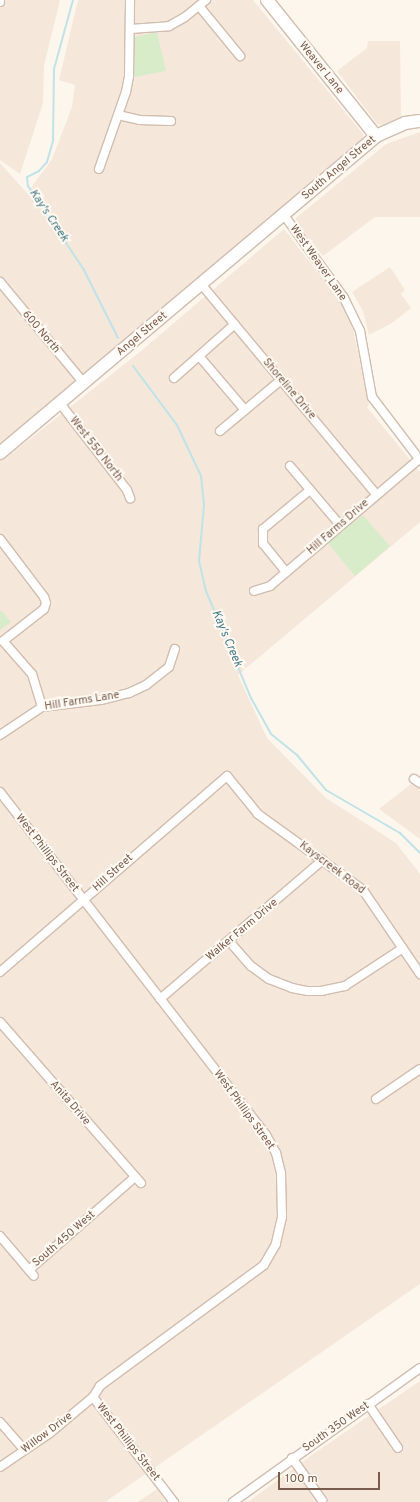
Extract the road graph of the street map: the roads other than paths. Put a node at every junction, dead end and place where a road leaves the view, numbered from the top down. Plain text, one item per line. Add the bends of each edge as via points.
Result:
1 (130, 0) edge
2 (206, 0) edge
3 (267, 0) edge
4 (200, 6) junction
5 (130, 29) junction
6 (240, 56) dead end
7 (118, 115) junction
8 (171, 121) dead end
9 (420, 121) edge
10 (376, 136) junction
11 (99, 168) dead end
12 (284, 215) junction
13 (0, 282) edge
14 (201, 284) junction
15 (235, 324) junction
16 (199, 356) junction
17 (174, 378) dead end
18 (281, 380) junction
19 (83, 382) junction
20 (59, 402) junction
21 (245, 410) junction
22 (220, 431) dead end
23 (0, 454) edge
24 (419, 459) edge
25 (290, 466) dead end
26 (310, 490) junction
27 (376, 494) junction
28 (130, 498) dead end
29 (340, 525) junction
30 (0, 539) edge
31 (286, 572) junction
32 (254, 590) dead end
33 (2, 639) edge
34 (175, 649) dead end
35 (42, 707) junction
36 (0, 735) edge
37 (227, 776) joint
38 (0, 792) edge
39 (323, 860) junction
40 (83, 900) junction
41 (229, 941) junction
42 (403, 948) junction
43 (0, 972) edge
44 (420, 974) edge
45 (160, 998) junction
46 (0, 1022) edge
47 (420, 1069) edge
48 (376, 1099) dead end
49 (100, 1208) joint
50 (0, 1236) edge
51 (420, 1368) edge
52 (93, 1397) junction
53 (368, 1404) junction
54 (0, 1422) edge
55 (398, 1448) dead end
56 (24, 1450) junction
57 (292, 1458) junction
58 (0, 1467) edge
59 (322, 1500) dead end
60 (174, 1502) edge
61 (233, 1502) edge

1 - 5 street
2 - 4 street
3 - 10 main road, Weaver Lane
4 - 5 street via 169,26
4 - 6 street
5 - 7 street via 129,76
7 - 8 street via 139,120
7 - 11 street
9 - 10 main road, South Angel Street via 404,124
10 - 12 main road, South Angel Street
12 - 14 main road, Angel Street
12 - 24 street, West Weaver Lane via 344,298 360,331 372,397
13 - 19 street, 600 North
14 - 15 street, Shoreline Drive
14 - 19 main road, Angel Street
15 - 16 street
15 - 18 street, Shoreline Drive
16 - 17 street
16 - 21 street
18 - 21 street
18 - 27 street, Shoreline Drive
19 - 20 main road, Angel Street
20 - 23 main road, Angel Street
20 - 28 street, West 550 North via 127,490
21 - 22 street
24 - 27 street, Hill Farms Drive
25 - 26 street
26 - 29 street
26 - 31 street via 263,530 263,544
27 - 29 street, Hill Farms Drive
29 - 31 street, Hill Farms Drive
30 - 33 street via 46,603 44,608
31 - 32 street, Hill Farms Drive via 270,586
33 - 35 street via 32,674
34 - 35 street, Hill Farms Lane via 174,657 163,673 129,693 101,700
35 - 36 street, Hill Farms Lane
37 - 39 street, Kayscreek Road via 258,814
37 - 40 street, Hill Street
38 - 40 street, West Phillips Street
39 - 41 street, Walker Farm Drive
39 - 42 street, Kayscreek Road via 364,890
40 - 43 street, Hill Street
40 - 45 street, West Phillips Street
41 - 42 street via 251,966 269,979 308,991 345,986
41 - 45 street, Walker Farm Drive
42 - 44 street, Kayscreek Road
45 - 52 street, West Phillips Street via 266,1135 276,1153 281,1174 282,1217 276,1244 264,1265 100,1386
46 - 49 street, Anita Drive via 138,1180
47 - 48 street
49 - 50 street, South 450 West via 31,1273
51 - 53 street, South 350 West
52 - 56 street, Willow Drive
52 - 60 street, West Phillips Street
53 - 55 street
53 - 57 street, South 350 West
54 - 56 street
56 - 58 street, Willow Drive
57 - 59 street
57 - 61 street, South 350 West

